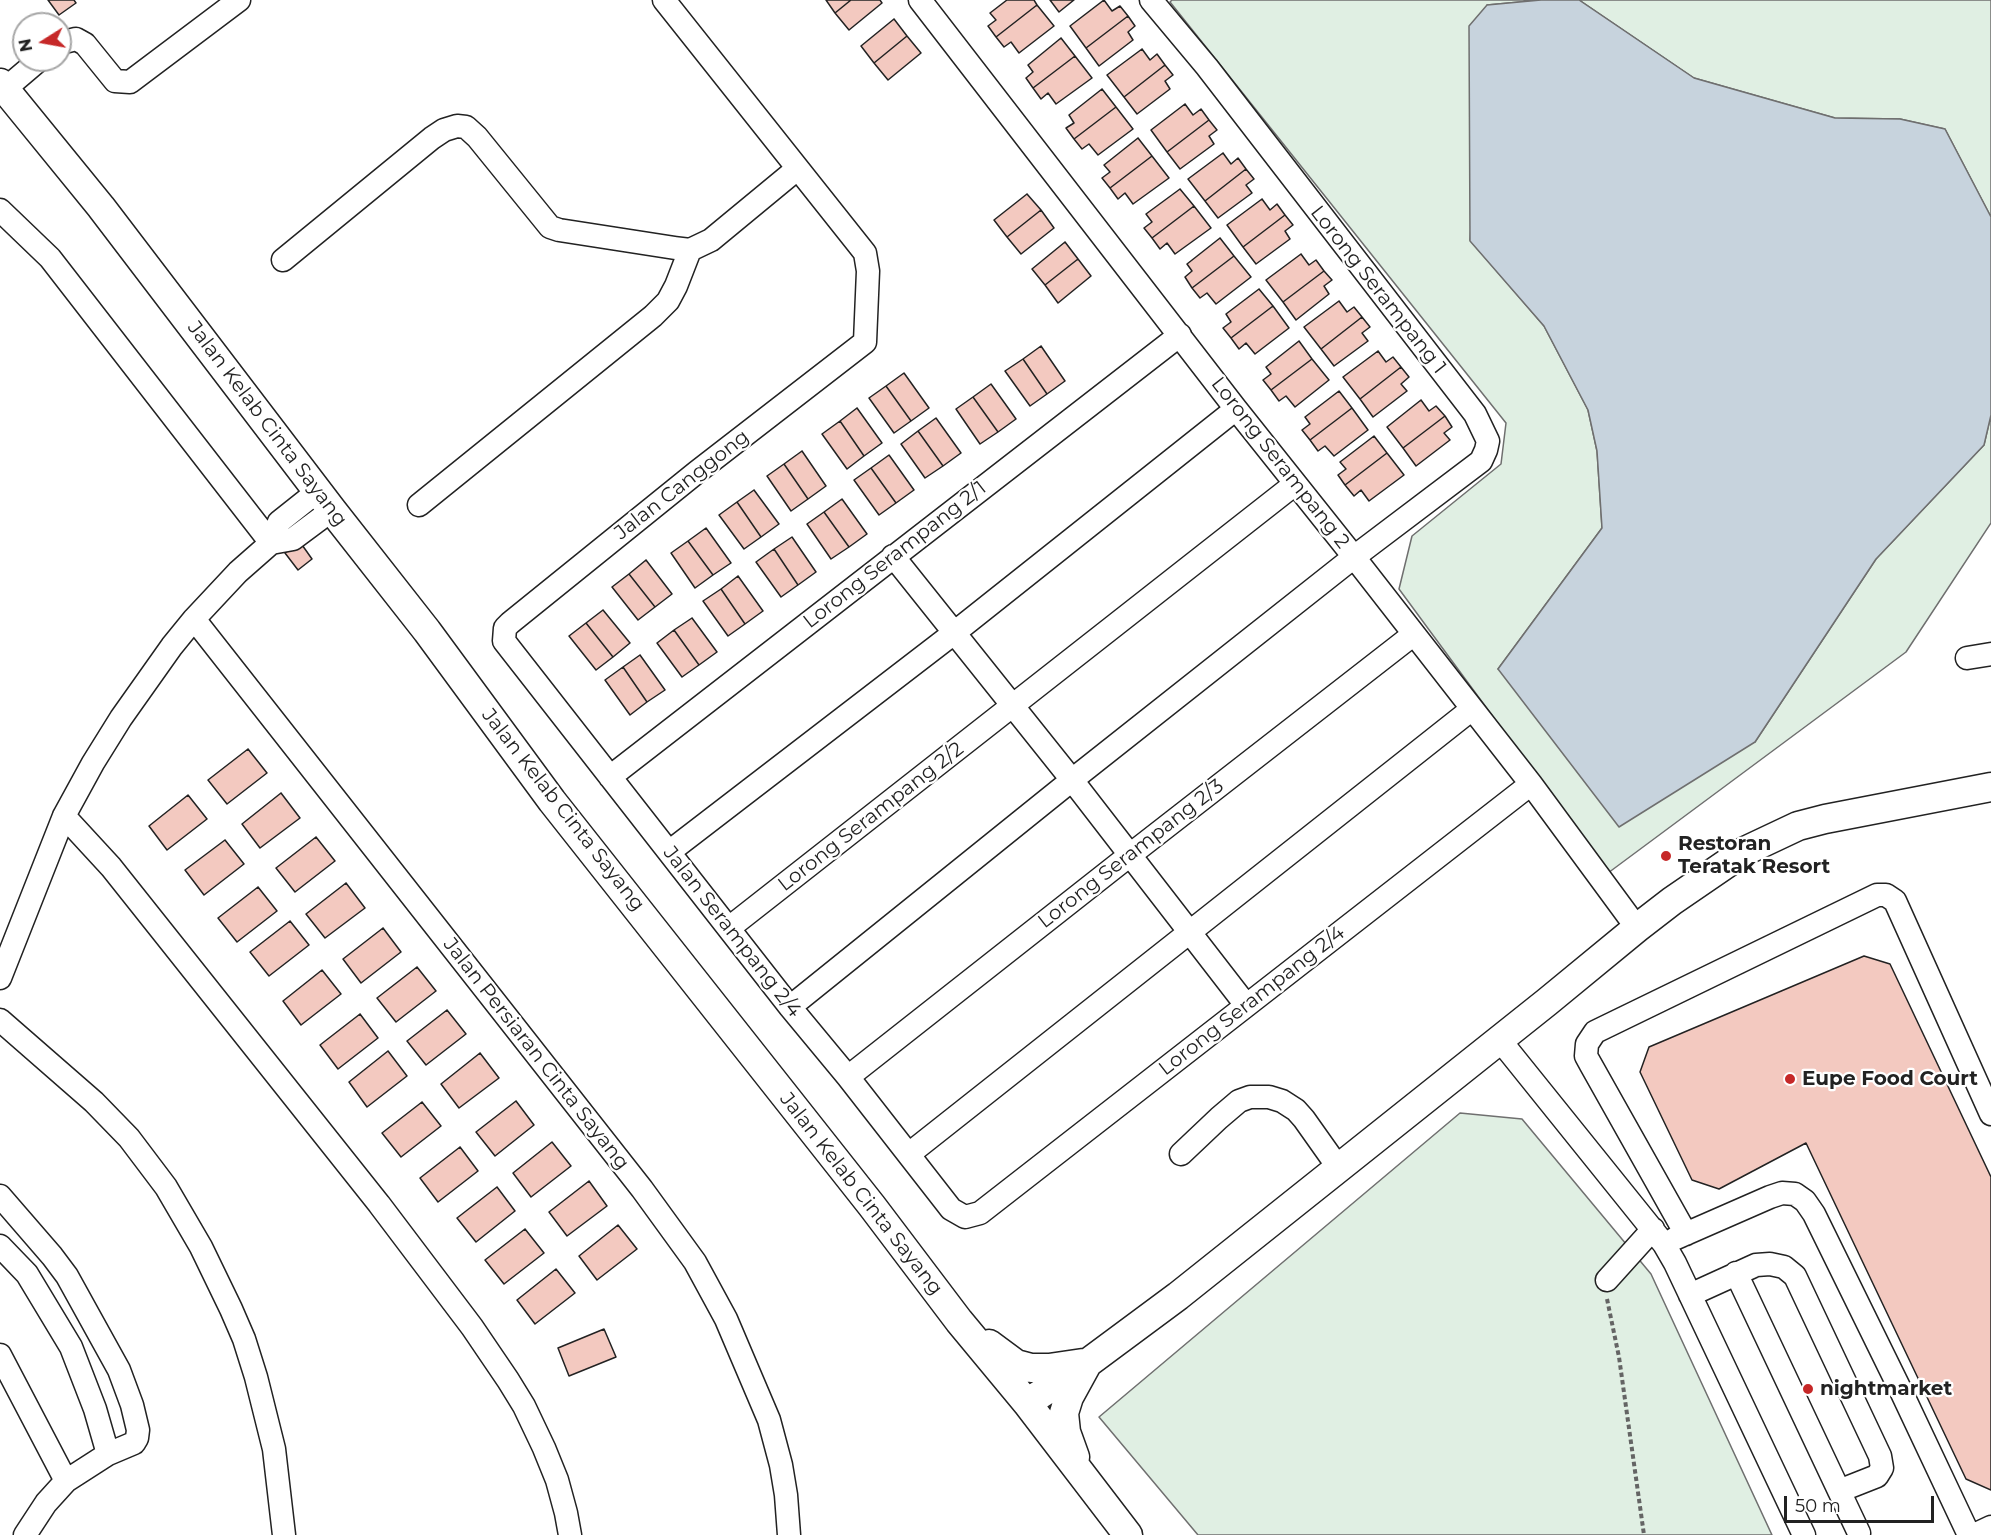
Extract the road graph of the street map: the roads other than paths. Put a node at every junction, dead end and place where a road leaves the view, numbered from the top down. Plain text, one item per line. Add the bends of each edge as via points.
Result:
1 (239, 0) edge
2 (663, 0) edge
3 (920, 0) edge
4 (1151, 0) edge
5 (72, 40) edge
6 (22, 72) edge
7 (3, 86) edge
8 (797, 170) junction
9 (0, 210) edge
10 (690, 250) junction
11 (283, 260) dead end
12 (1180, 335) junction
13 (1236, 409) junction
14 (1295, 484) junction
15 (325, 501) junction
16 (419, 506) dead end
17 (271, 543) junction
18 (893, 556) junction
19 (1354, 557) junction
20 (194, 619) junction
21 (954, 633) junction
22 (503, 634) joint
23 (1414, 634) junction
24 (1991, 654) edge
25 (1967, 658) dead end
26 (1013, 706) junction
27 (1473, 709) junction
28 (610, 777) junction
29 (1072, 780) junction
30 (1531, 784) junction
31 (1991, 787) edge
32 (64, 816) junction
33 (669, 852) junction
34 (1130, 855) junction
35 (729, 928) junction
36 (1637, 928) junction
37 (1190, 932) junction
38 (0, 978) edge
39 (1246, 1005) junction
40 (790, 1007) junction
41 (0, 1020) edge
42 (1499, 1039) junction
43 (848, 1077) junction
44 (1991, 1114) edge
45 (909, 1154) junction
46 (1181, 1154) dead end
47 (1338, 1167) junction
48 (0, 1196) edge
49 (973, 1216) joint
50 (1686, 1234) junction
51 (1658, 1237) junction
52 (0, 1245) edge
53 (1736, 1273) junction
54 (1607, 1280) road end
55 (1690, 1295) junction
56 (959, 1321) junction
57 (0, 1355) edge
58 (1089, 1362) junction
59 (1027, 1403) junction
60 (108, 1454) junction
61 (1085, 1479) junction
62 (66, 1481) junction
63 (1839, 1491) junction
64 (1991, 1527) edge
65 (1859, 1533) dead end
66 (25, 1535) edge
67 (284, 1535) edge
68 (570, 1535) edge
69 (789, 1535) edge
70 (1128, 1535) edge
71 (1804, 1535) edge
72 (1971, 1535) edge

1 - 5 street via 130,82 115,81 85,44
2 - 8 street
3 - 12 street, Lorong Serampang 2
4 - 19 street, Lorong Serampang 1 via 1475,414 1488,441 1481,461
6 - 7 street
7 - 15 main road, Jalan Kelab Cinta Sayang via 101,207
8 - 10 street via 711,240
8 - 22 street, Jalan Canggong via 865,253 865,342 697,472 510,623
9 - 17 street via 50,258
10 - 11 street via 550,227 477,136 466,127 457,126 432,138
10 - 16 street via 668,301 653,316
12 - 13 street, Lorong Serampang 2
12 - 18 street, Lorong Serampang 2/1
13 - 14 street, Lorong Serampang 2
13 - 21 street
14 - 19 street, Lorong Serampang 2
14 - 26 street, Lorong Serampang 2/2
15 - 17 street via 292,539
15 - 56 main road, Jalan Kelab Cinta Sayang via 552,801
17 - 20 street
18 - 21 street
18 - 28 street, Lorong Serampang 2/1
19 - 23 street, Lorong Serampang 2
19 - 29 street, Lorong Serampang 1
20 - 32 street via 121,718
20 - 69 street, Jalan Persiaran Cinta Sayang via 628,1171 695,1262 726,1319 769,1420 781,1465
21 - 26 street
21 - 33 street
22 - 28 street, Jalan Serampang 2/4 via 509,648
23 - 27 street, Lorong Serampang 2
23 - 34 street, Lorong Serampang 2/3
24 - 25 street
26 - 29 street
26 - 35 street, Lorong Serampang 2/2
27 - 30 street, Lorong Serampang 2
27 - 37 street
28 - 33 street, Jalan Serampang 2/4
29 - 34 street
29 - 40 street, Lorong Serampang 1
30 - 36 street, Lorong Serampang 2
30 - 39 street, Lorong Serampang 2/4
31 - 36 main road via 1798,826 1745,851
32 - 38 street
32 - 68 street via 111,867 379,1204 472,1328 524,1406 544,1448 557,1480
33 - 35 street, Jalan Serampang 2/4
34 - 37 street
34 - 43 street, Lorong Serampang 2/3
35 - 40 street, Jalan Serampang 2/4
36 - 42 main road
37 - 39 street
37 - 45 street
39 - 49 street, Lorong Serampang 2/4
40 - 43 street, Jalan Serampang 2/4
41 - 67 street via 129,1138 166,1187 201,1247 244,1339 256,1377 273,1449
42 - 47 main road
42 - 51 street
43 - 45 street, Jalan Serampang 2/4
44 - 50 street via 1895,901 1877,895 1594,1032 1587,1044 1586,1056
45 - 49 street, Jalan Serampang 2/4 via 951,1209 965,1217
46 - 47 street via 1239,1101 1269,1097 1296,1110
47 - 58 main road
48 - 60 street via 67,1276 119,1370 132,1405 137,1438
50 - 51 street
50 - 72 street via 1782,1193 1795,1194 1805,1201
51 - 54 street
51 - 55 street
52 - 60 street via 27,1274 71,1347
53 - 55 street
53 - 63 street
53 - 63 street via 1770,1264 1784,1267 1795,1276 1833,1353 1882,1468 1877,1476
55 - 71 street
56 - 58 main road via 1016,1364 1049,1368
56 - 59 main road, Jalan Kelab Cinta Sayang
57 - 62 street
58 - 59 main road
58 - 61 main road via 1064,1413 1070,1449
59 - 61 main road, Jalan Kelab Cinta Sayang
60 - 62 street
61 - 70 main road, Jalan Kelab Cinta Sayang
62 - 66 street
63 - 65 street
64 - 72 street

